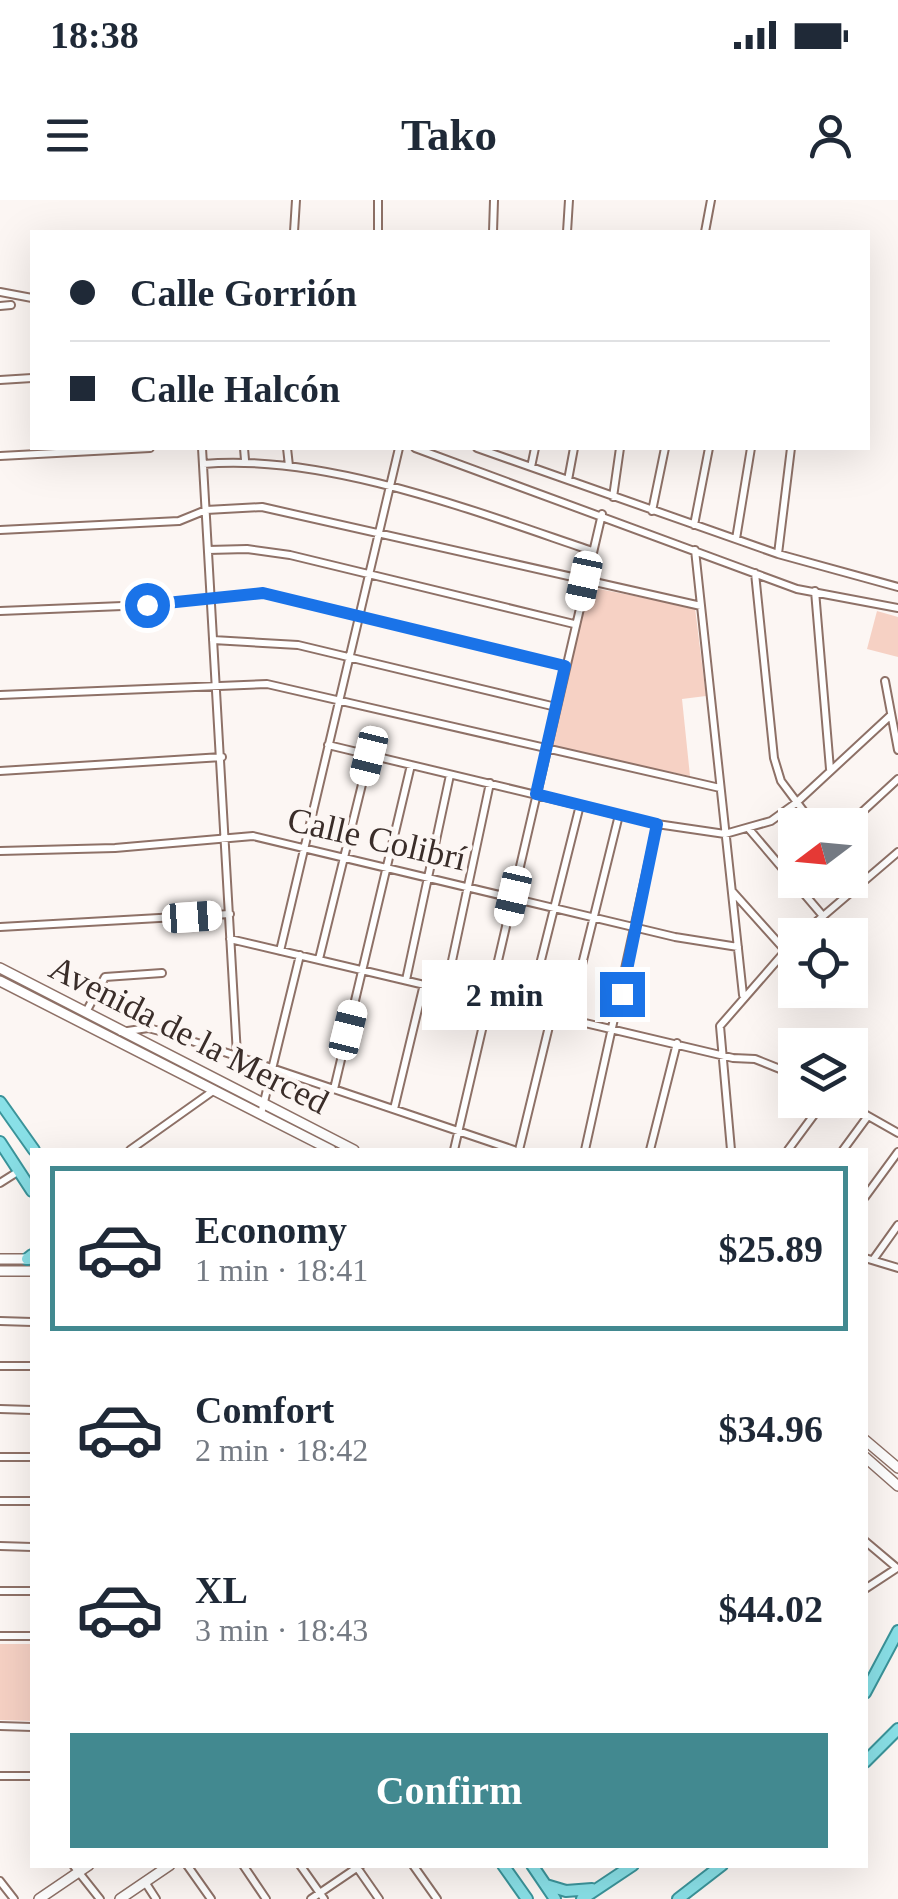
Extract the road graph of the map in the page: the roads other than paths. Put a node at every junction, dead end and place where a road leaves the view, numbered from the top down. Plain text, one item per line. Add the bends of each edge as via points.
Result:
1 (296, 200) edge
2 (378, 200) edge
3 (494, 200) edge
4 (569, 200) edge
5 (711, 200) edge
6 (294, 230) edge
7 (378, 230) edge
8 (492, 230) edge
9 (567, 230) edge
10 (705, 230) edge
11 (0, 292) edge
12 (30, 298) edge
13 (10, 305) dead end
14 (0, 306) edge
15 (30, 378) edge
16 (0, 380) edge
17 (112, 450) edge
18 (202, 450) edge
19 (244, 450) edge
20 (287, 450) edge
21 (398, 450) edge
22 (421, 450) edge
23 (482, 450) edge
24 (535, 450) edge
25 (574, 450) edge
26 (620, 450) edge
27 (664, 450) edge
28 (709, 450) edge
29 (751, 450) edge
30 (791, 450) edge
31 (0, 456) edge
32 (245, 460) junction
33 (204, 464) junction
34 (289, 466) junction
35 (531, 467) junction
36 (568, 480) junction
37 (388, 488) junction
38 (612, 497) junction
39 (206, 510) junction
40 (652, 512) junction
41 (602, 514) junction
42 (694, 524) junction
43 (0, 530) edge
44 (376, 532) junction
45 (736, 539) junction
46 (208, 550) junction
47 (694, 550) junction
48 (592, 551) junction
49 (778, 554) junction
50 (754, 572) junction
51 (367, 574) junction
52 (584, 581) junction
53 (898, 587) edge
54 (815, 591) junction
55 (210, 596) junction
56 (700, 606) junction
57 (898, 608) edge
58 (0, 611) edge
59 (358, 615) junction
60 (574, 624) junction
61 (213, 640) junction
62 (349, 658) junction
63 (565, 666) junction
64 (885, 681) dead end
65 (216, 684) junction
66 (0, 695) edge
67 (340, 700) junction
68 (556, 707) junction
69 (891, 715) junction
70 (328, 745) junction
71 (898, 750) edge
72 (546, 751) junction
73 (369, 756) junction
74 (222, 757) junction
75 (411, 765) junction
76 (830, 770) junction
77 (0, 771) edge
78 (450, 775) junction
79 (898, 779) edge
80 (490, 783) junction
81 (720, 788) junction
82 (536, 794) junction
83 (796, 803) junction
84 (580, 804) junction
85 (800, 808) edge
86 (866, 808) edge
87 (620, 815) junction
88 (657, 824) junction
89 (749, 829) junction
90 (726, 834) junction
91 (228, 838) junction
92 (302, 847) junction
93 (0, 851) edge
94 (898, 852) edge
95 (344, 858) junction
96 (387, 868) junction
97 (428, 877) junction
98 (868, 877) edge
99 (470, 886) junction
100 (732, 892) junction
101 (513, 896) junction
102 (844, 898) edge
103 (556, 907) junction
104 (230, 914) junction
105 (596, 916) junction
106 (823, 916) junction
107 (821, 918) edge
108 (637, 926) junction
109 (0, 927) edge
110 (230, 939) junction
111 (778, 942) edge
112 (738, 947) junction
113 (280, 950) junction
114 (300, 955) junction
115 (778, 956) edge
116 (319, 960) junction
117 (0, 968) edge
118 (363, 970) junction
119 (162, 973) dead end
120 (406, 980) junction
121 (0, 981) edge
122 (424, 984) junction
123 (446, 989) junction
124 (743, 994) junction
125 (488, 999) junction
126 (529, 1008) junction
127 (86, 1013) junction
128 (552, 1014) junction
129 (569, 1018) junction
130 (614, 1028) junction
131 (120, 1032) junction
132 (677, 1043) junction
133 (723, 1053) junction
134 (237, 1055) junction
135 (778, 1067) edge
136 (272, 1068) junction
137 (334, 1089) junction
138 (214, 1091) junction
139 (0, 1102) edge
140 (262, 1109) junction
141 (394, 1110) junction
142 (868, 1116) edge
143 (812, 1118) edge
144 (866, 1118) edge
145 (457, 1130) junction
146 (898, 1132) edge
147 (0, 1142) edge
148 (33, 1148) edge
149 (133, 1148) edge
150 (328, 1148) edge
151 (350, 1148) edge
152 (454, 1148) edge
153 (510, 1148) edge
154 (517, 1148) edge
155 (584, 1148) edge
156 (651, 1148) edge
157 (731, 1148) edge
158 (789, 1148) edge
159 (844, 1148) edge
160 (898, 1152) edge
161 (18, 1171) junction
162 (0, 1183) edge
163 (30, 1188) edge
164 (868, 1193) edge
165 (898, 1226) edge
166 (30, 1258) edge
167 (0, 1259) edge
168 (869, 1259) edge
169 (898, 1268) edge
170 (0, 1271) edge
171 (30, 1272) edge
172 (0, 1321) edge
173 (30, 1322) edge
174 (0, 1366) edge
175 (30, 1366) edge
176 (0, 1410) edge
177 (30, 1410) edge
178 (868, 1443) edge
179 (0, 1457) edge
180 (30, 1457) edge
181 (868, 1459) edge
182 (898, 1468) edge
183 (898, 1486) edge
184 (0, 1501) edge
185 (30, 1501) edge
186 (868, 1543) edge
187 (0, 1546) edge
188 (30, 1547) edge
189 (898, 1568) edge
190 (868, 1587) edge
191 (0, 1591) edge
192 (30, 1591) edge
193 (898, 1631) edge
194 (0, 1636) edge
195 (30, 1636) edge
196 (868, 1687) edge
197 (0, 1726) edge
198 (30, 1727) edge
199 (898, 1729) edge
200 (868, 1759) edge
201 (0, 1776) edge
202 (30, 1776) edge
203 (76, 1868) edge
204 (165, 1868) edge
205 (190, 1868) edge
206 (245, 1868) edge
207 (302, 1868) edge
208 (356, 1868) edge
209 (359, 1868) edge
210 (415, 1868) edge
211 (505, 1868) edge
212 (534, 1868) edge
213 (628, 1868) edge
214 (706, 1868) edge
215 (718, 1868) edge
216 (0, 1881) edge
217 (144, 1882) junction
218 (546, 1885) junction
219 (603, 1885) junction
220 (694, 1886) junction
221 (322, 1896) edge
222 (14, 1899) edge
223 (39, 1899) edge
224 (100, 1899) edge
225 (120, 1899) edge
226 (156, 1899) edge
227 (211, 1899) edge
228 (266, 1899) edge
229 (311, 1899) edge
230 (379, 1899) edge
231 (437, 1899) edge
232 (524, 1899) edge
233 (556, 1899) edge
234 (582, 1899) edge
235 (678, 1899) edge

1 - 6 street
2 - 7 street
3 - 8 street
4 - 9 street
5 - 10 street
11 - 12 street
13 - 14 street
15 - 16 street
17 - 31 street
18 - 33 street
19 - 32 street
20 - 34 street
21 - 37 street
22 - 41 street
23 - 35 street
24 - 35 street
25 - 36 street
26 - 38 street
27 - 40 street
28 - 42 street
29 - 45 street
30 - 49 street
32 - 33 street
32 - 34 street
33 - 39 street
34 - 37 street
35 - 36 street
36 - 38 street
37 - 44 street
37 - 48 street
38 - 40 street
39 - 43 street via 180,520
39 - 44 street via 262,507
39 - 46 street
40 - 42 street
41 - 47 street
41 - 48 street
42 - 45 street
44 - 51 street
44 - 52 street
45 - 49 street
46 - 51 street via 266,551
46 - 55 street
47 - 50 street
47 - 56 street
48 - 52 street
49 - 53 street
50 - 54 street
50 - 83 street via 774,758
51 - 59 street
51 - 60 street
52 - 56 street
52 - 60 street
54 - 57 street
54 - 76 street
55 - 58 street
55 - 59 street via 263,593
55 - 61 street
56 - 81 street
59 - 62 street
59 - 63 street
60 - 63 street
61 - 62 street via 276,642
61 - 65 street
62 - 67 street
62 - 68 street
63 - 68 street
64 - 69 street
65 - 66 street
65 - 67 street via 267,684
65 - 74 street
67 - 70 street
67 - 72 street
68 - 72 street
69 - 71 street
69 - 76 street
70 - 73 street
70 - 92 street
72 - 81 street
72 - 82 street
73 - 75 street
73 - 95 street
74 - 77 street
74 - 91 street
75 - 78 street
75 - 96 street
76 - 83 street
78 - 80 street
78 - 97 street
79 - 86 street
80 - 82 street
80 - 99 street
81 - 90 street
82 - 84 street
82 - 101 street
83 - 85 street
83 - 89 street
84 - 87 street
84 - 103 street
87 - 88 street
87 - 105 street
88 - 90 street
88 - 108 street
89 - 90 street
89 - 106 street
90 - 100 street
91 - 92 street, Calle Colibrí via 253,836
91 - 93 street, Calle Colibrí
91 - 104 street
92 - 95 street, Calle Colibrí
92 - 113 street
94 - 98 street
95 - 96 street, Calle Colibrí
95 - 116 street
96 - 97 street, Calle Colibrí
96 - 118 street
97 - 99 street, Calle Colibrí
97 - 120 street
99 - 101 street, Calle Colibrí
99 - 123 street
100 - 111 street
100 - 112 street
101 - 103 street, Calle Colibrí
101 - 125 street
102 - 106 street
103 - 105 street, Calle Colibrí
103 - 126 street
104 - 109 street
104 - 110 street
105 - 108 street, Calle Colibrí
105 - 129 street
106 - 107 street
108 - 112 street, Calle Colibrí
108 - 130 street
110 - 113 street
110 - 134 street
112 - 124 street
113 - 114 street
114 - 116 street
114 - 136 street
115 - 124 street
116 - 118 street
117 - 127 street, Avenida de la Merced
118 - 120 street
118 - 137 street
119 - 127 street via 104,976
120 - 122 street
121 - 138 street, Avenida de la Merced
122 - 123 street
122 - 141 street
123 - 125 street
124 - 133 street via 720,1026
125 - 126 street
125 - 145 street
126 - 128 street
127 - 131 street, Avenida de la Merced
128 - 129 street
128 - 154 street
129 - 130 street
130 - 132 street
130 - 155 street
131 - 134 street via 148,1028
131 - 140 street, Avenida de la Merced
132 - 133 street
132 - 156 street
133 - 135 street
133 - 157 street
134 - 136 street
136 - 137 street
136 - 140 street
137 - 141 street
138 - 140 street, Avenida de la Merced
138 - 149 street
139 - 148 main road
140 - 150 street, Avenida de la Merced
140 - 151 street, Avenida de la Merced
141 - 145 street
142 - 146 street
143 - 158 street
144 - 159 street
145 - 152 street
145 - 153 street
147 - 161 main road
160 - 164 street
161 - 162 street
161 - 163 main road
165 - 168 street
166 - 167 street
168 - 169 street
170 - 171 street
172 - 173 street
174 - 175 street
176 - 177 street
178 - 182 street
179 - 180 street
181 - 183 street
184 - 185 street
186 - 189 street
187 - 188 street
189 - 190 street
191 - 192 street
193 - 196 main road
194 - 195 street
197 - 198 street
199 - 200 main road
201 - 202 street
203 - 223 street
203 - 224 street
204 - 217 street
205 - 227 street
206 - 228 street
207 - 221 street
208 - 221 street
209 - 230 street
210 - 231 street
211 - 232 main road
212 - 218 main road
213 - 219 main road
214 - 220 main road
215 - 220 main road
216 - 222 street
217 - 225 street
217 - 226 street
218 - 219 main road via 577,1892
218 - 233 main road
219 - 234 main road
220 - 235 main road
221 - 229 street

